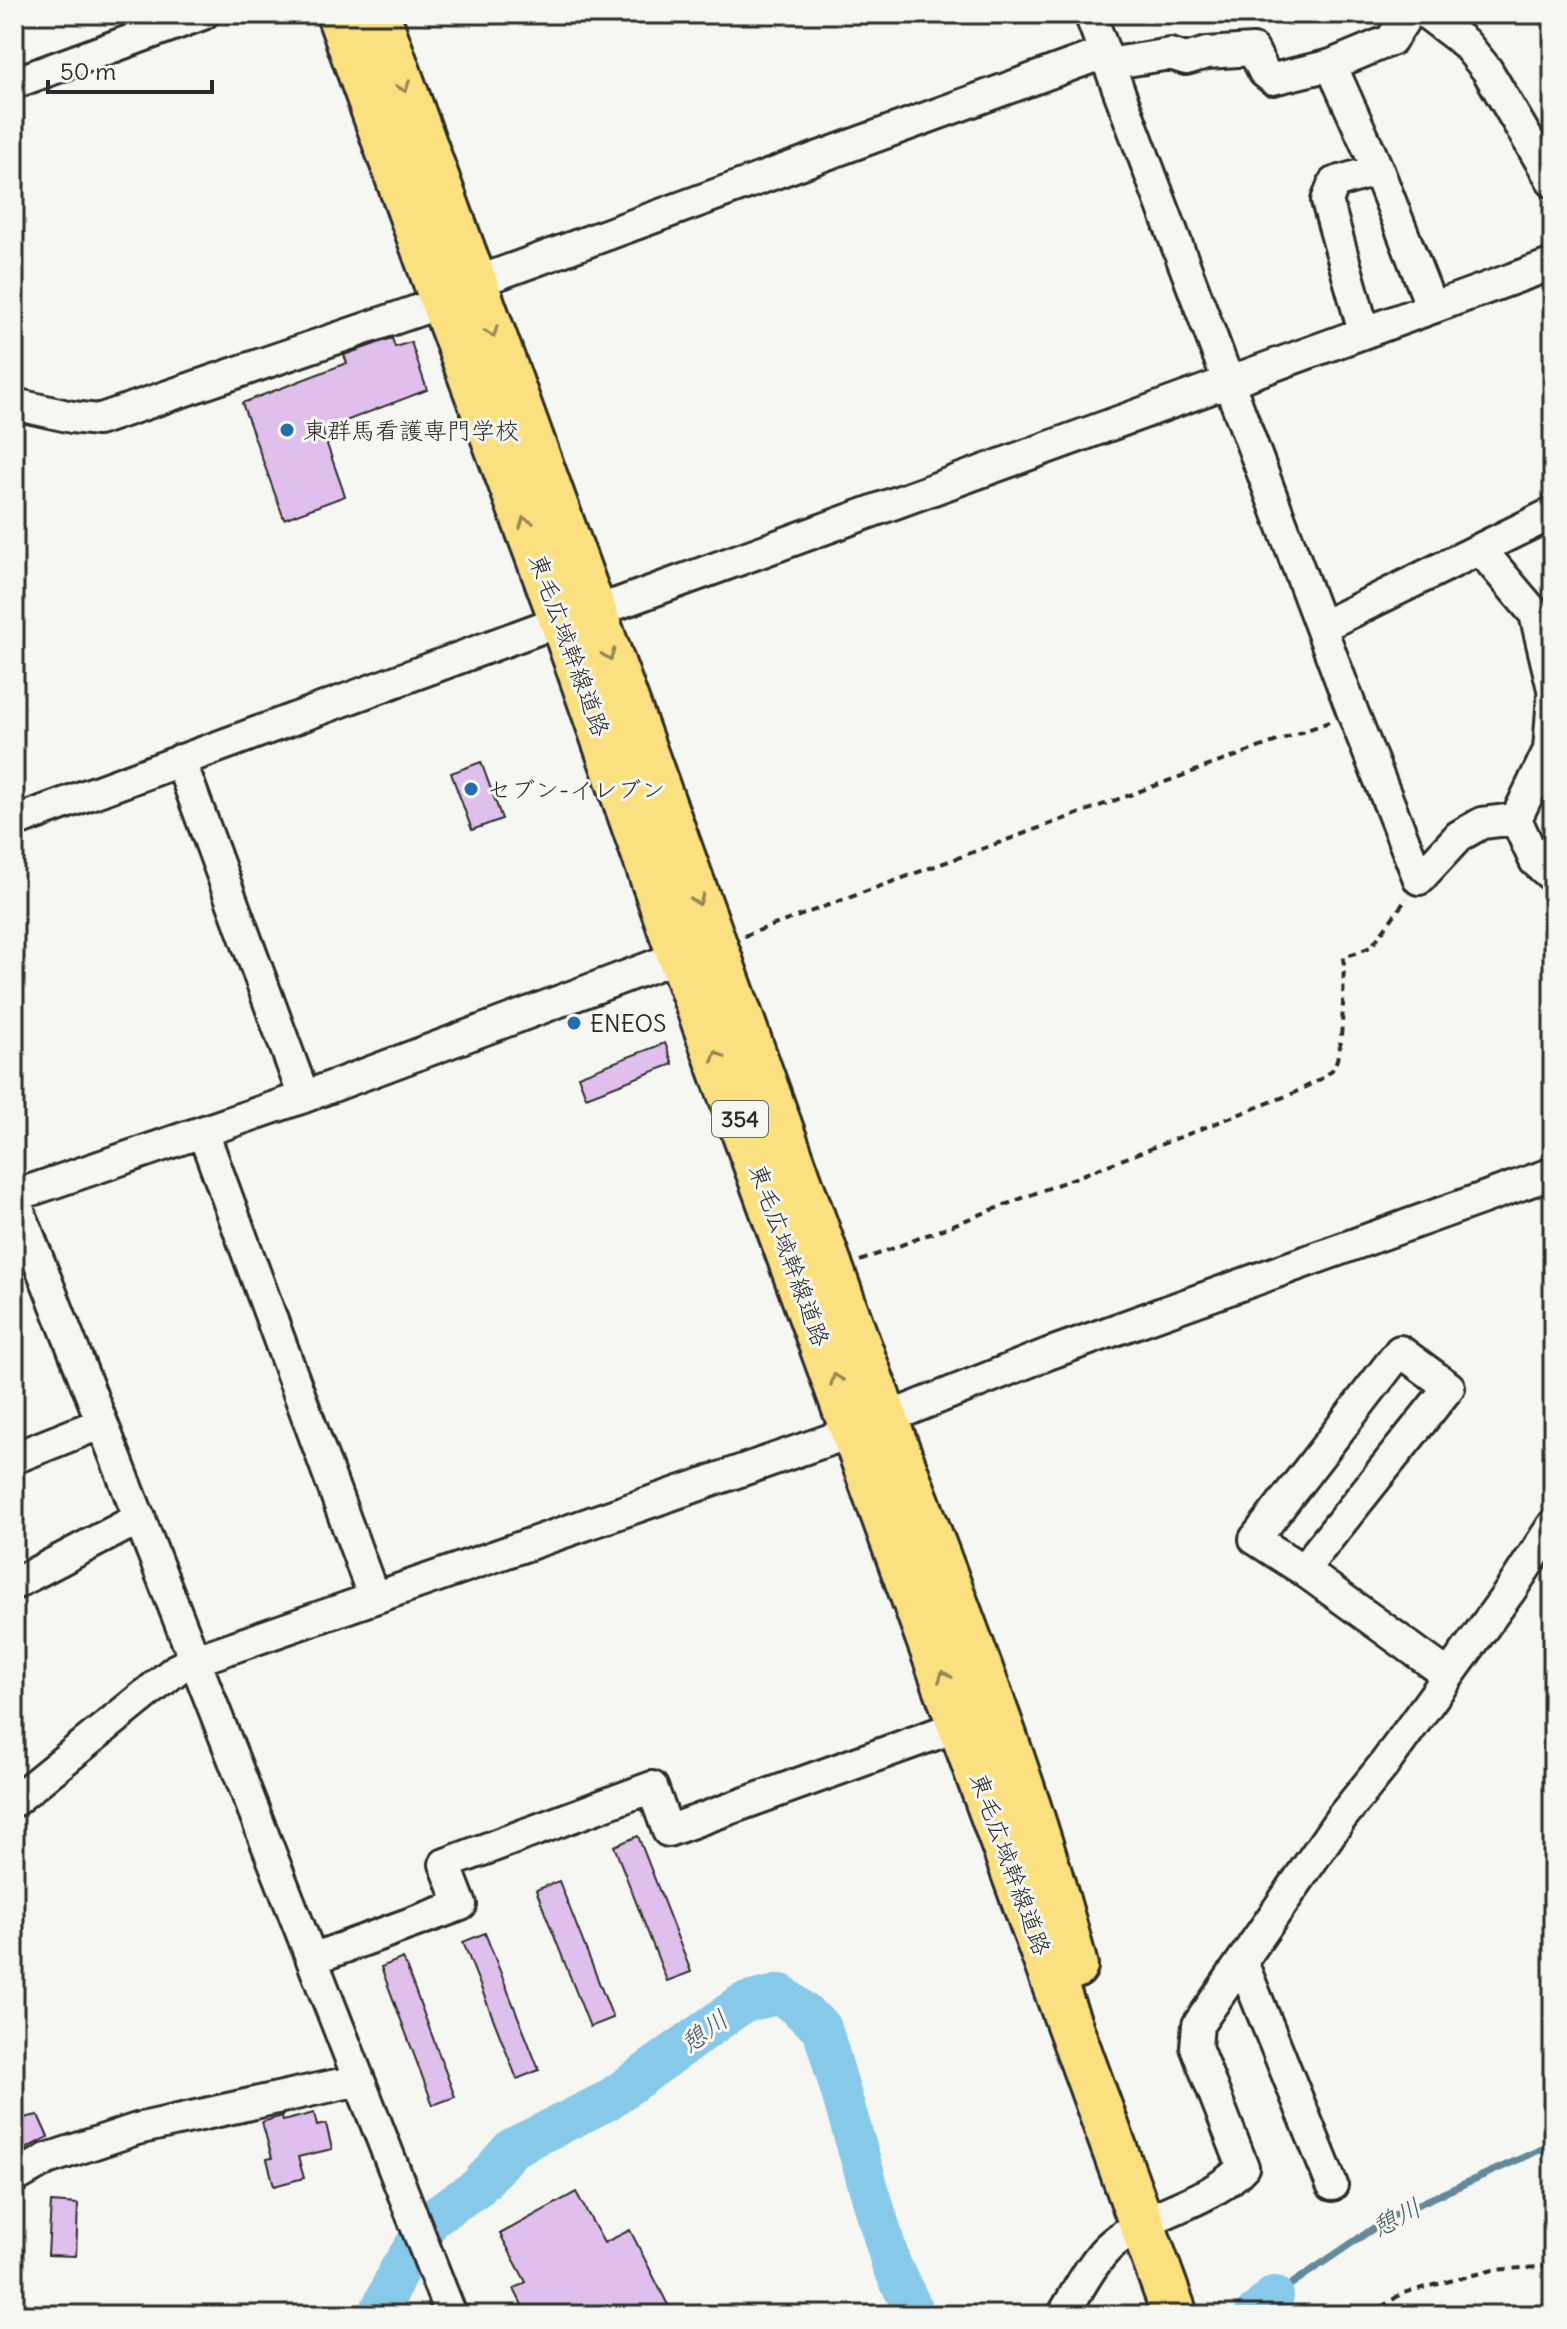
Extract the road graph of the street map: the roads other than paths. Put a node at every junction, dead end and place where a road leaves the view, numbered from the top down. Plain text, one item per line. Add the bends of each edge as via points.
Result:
1 (203, 14) edge
2 (339, 14) edge
3 (377, 14) edge
4 (1090, 14) edge
5 (1408, 14) edge
6 (1427, 14) edge
7 (1106, 59) junction
8 (1331, 65) junction
9 (14, 83) edge
10 (1378, 170) junction
11 (1553, 182) edge
12 (1553, 264) edge
13 (458, 292) junction
14 (1432, 308) junction
15 (1364, 332) junction
16 (1228, 382) junction
17 (14, 404) edge
18 (1553, 513) edge
19 (1480, 549) junction
20 (578, 616) junction
21 (1321, 627) junction
22 (1553, 689) edge
23 (1553, 695) edge
24 (180, 760) junction
25 (1516, 819) junction
26 (14, 822) edge
27 (1553, 877) edge
28 (698, 952) junction
29 (304, 1097) junction
30 (203, 1132) junction
31 (1553, 1173) edge
32 (14, 1197) edge
33 (102, 1423) junction
34 (870, 1425) junction
35 (14, 1458) edge
36 (140, 1518) junction
37 (1553, 1525) edge
38 (1303, 1570) junction
39 (14, 1584) edge
40 (374, 1598) junction
41 (196, 1660) junction
42 (1448, 1675) junction
43 (961, 1725) junction
44 (14, 1801) edge
45 (312, 1959) junction
46 (1242, 1962) junction
47 (359, 2080) junction
48 (14, 2178) edge
49 (1332, 2185) dead end
50 (1152, 2218) junction
51 (451, 2315) edge
52 (1063, 2315) edge
53 (1175, 2315) edge
54 (1202, 2315) edge

1 - 9 street
2 - 13 highway, 東毛広域幹線道路 / 354
3 -> 13 highway, 東毛広域幹線道路 / 354
4 - 7 street
5 - 8 street via 1391,40
6 - 11 street via 1465,43 1487,70
7 - 8 street via 1170,54 1186,59 1253,50 1273,79
7 - 13 street
7 - 16 street
8 - 10 street
10 - 14 street
10 - 15 street via 1334,183 1327,201
12 - 14 street
13 - 17 street via 98,420
13 - 20 highway, 東毛広域幹線道路 / 354
14 - 15 street
15 - 16 street
16 - 20 street
16 - 21 street
18 - 19 street
19 - 21 street
19 - 22 street via 1535,614
20 - 24 street
20 - 28 highway, 東毛広域幹線道路 / 354
21 - 25 street via 1419,879 1459,836 1482,823
23 - 25 street via 1549,750
24 - 26 street
24 - 29 street
25 - 27 street via 1535,861
28 - 29 street
34 -> 28 highway, 東毛広域幹線道路 / 354
28 - 34 highway, 東毛広域幹線道路 / 354 via 832,1272
29 - 30 street
30 - 32 street
30 - 40 street
31 - 34 street via 1048,1354
32 - 33 street
33 - 35 street
33 - 36 street
34 - 40 street
43 -> 34 highway, 東毛広域幹線道路 / 354
34 - 50 highway, 東毛広域幹線道路 / 354 via 1013,1760
36 - 39 street
36 - 41 street
37 - 42 street
38 - 38 street via 1255,1539 1400,1351 1449,1387
38 - 42 street
40 - 41 street
41 - 44 street via 177,1669
41 - 45 street
42 - 46 street
43 - 45 street via 668,1831 652,1787 445,1864 461,1905
43 - 50 highway, 東毛広域幹線道路 / 354
45 - 47 street
46 - 49 street
46 - 50 street via 1198,2025 1196,2047 1243,2167 1230,2182
47 - 48 street via 137,2129 47,2159
47 - 51 street
50 - 52 street via 1110,2244
50 - 53 highway, 東毛広域幹線道路 / 354
50 - 54 highway, 東毛広域幹線道路 / 354

